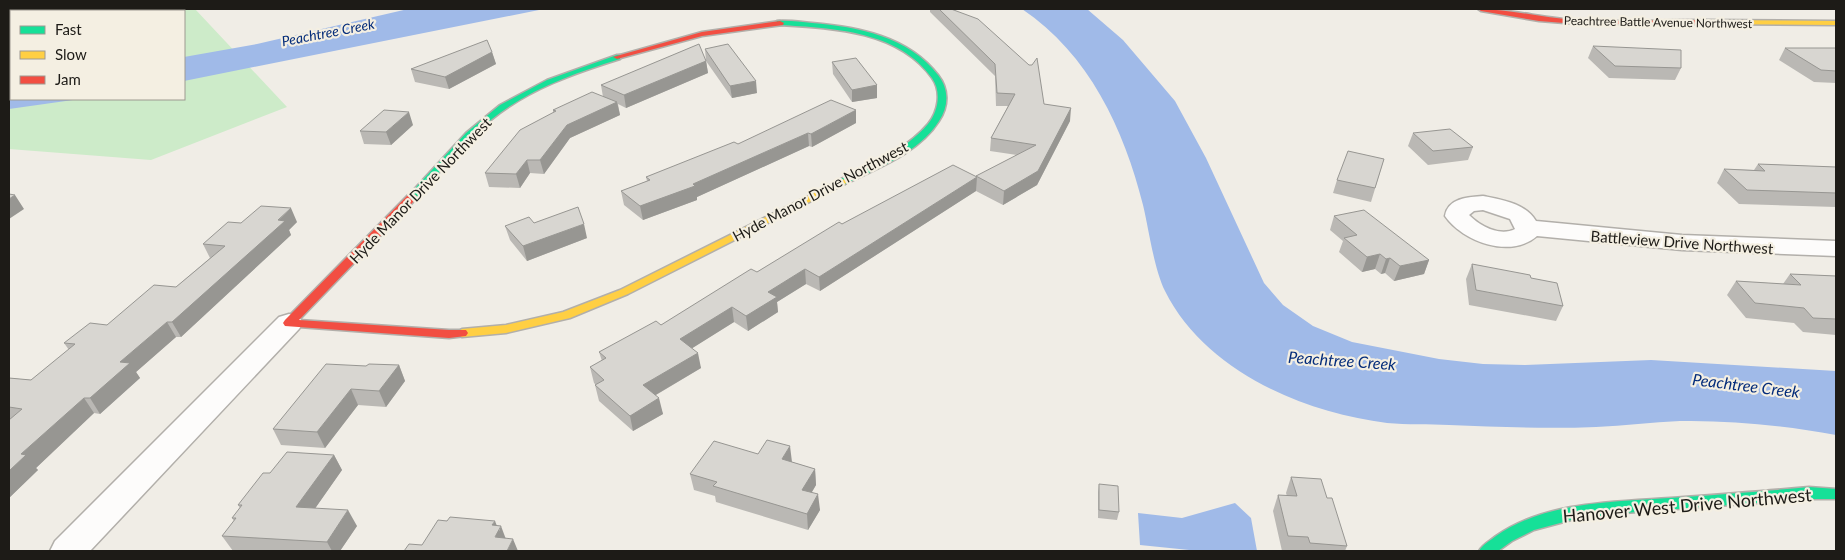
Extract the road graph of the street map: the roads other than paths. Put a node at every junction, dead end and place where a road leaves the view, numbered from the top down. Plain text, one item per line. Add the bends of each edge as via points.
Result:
1 (1481, 9) edge
2 (1836, 23) edge
3 (1528, 227) dead end
4 (1836, 249) edge
5 (290, 323) junction
6 (1836, 494) edge
7 (68, 551) edge
8 (1487, 551) edge

1 - 2 street, Peachtree Battle Avenue Northwest via 1577,22
3 - 4 street, Battleview Drive Northwest via 1586,236 1720,247
5 - 5 street, Hyde Manor Drive Northwest via 488,118 523,94 565,74 680,37 780,23 835,28 882,38 922,60 935,72 942,87 942,104 935,120 901,152 594,305 506,329 449,334
5 - 7 street, Hyde Manor Drive Northwest
6 - 8 street, Hanover West Drive Northwest via 1810,493 1585,511 1549,518 1520,530

